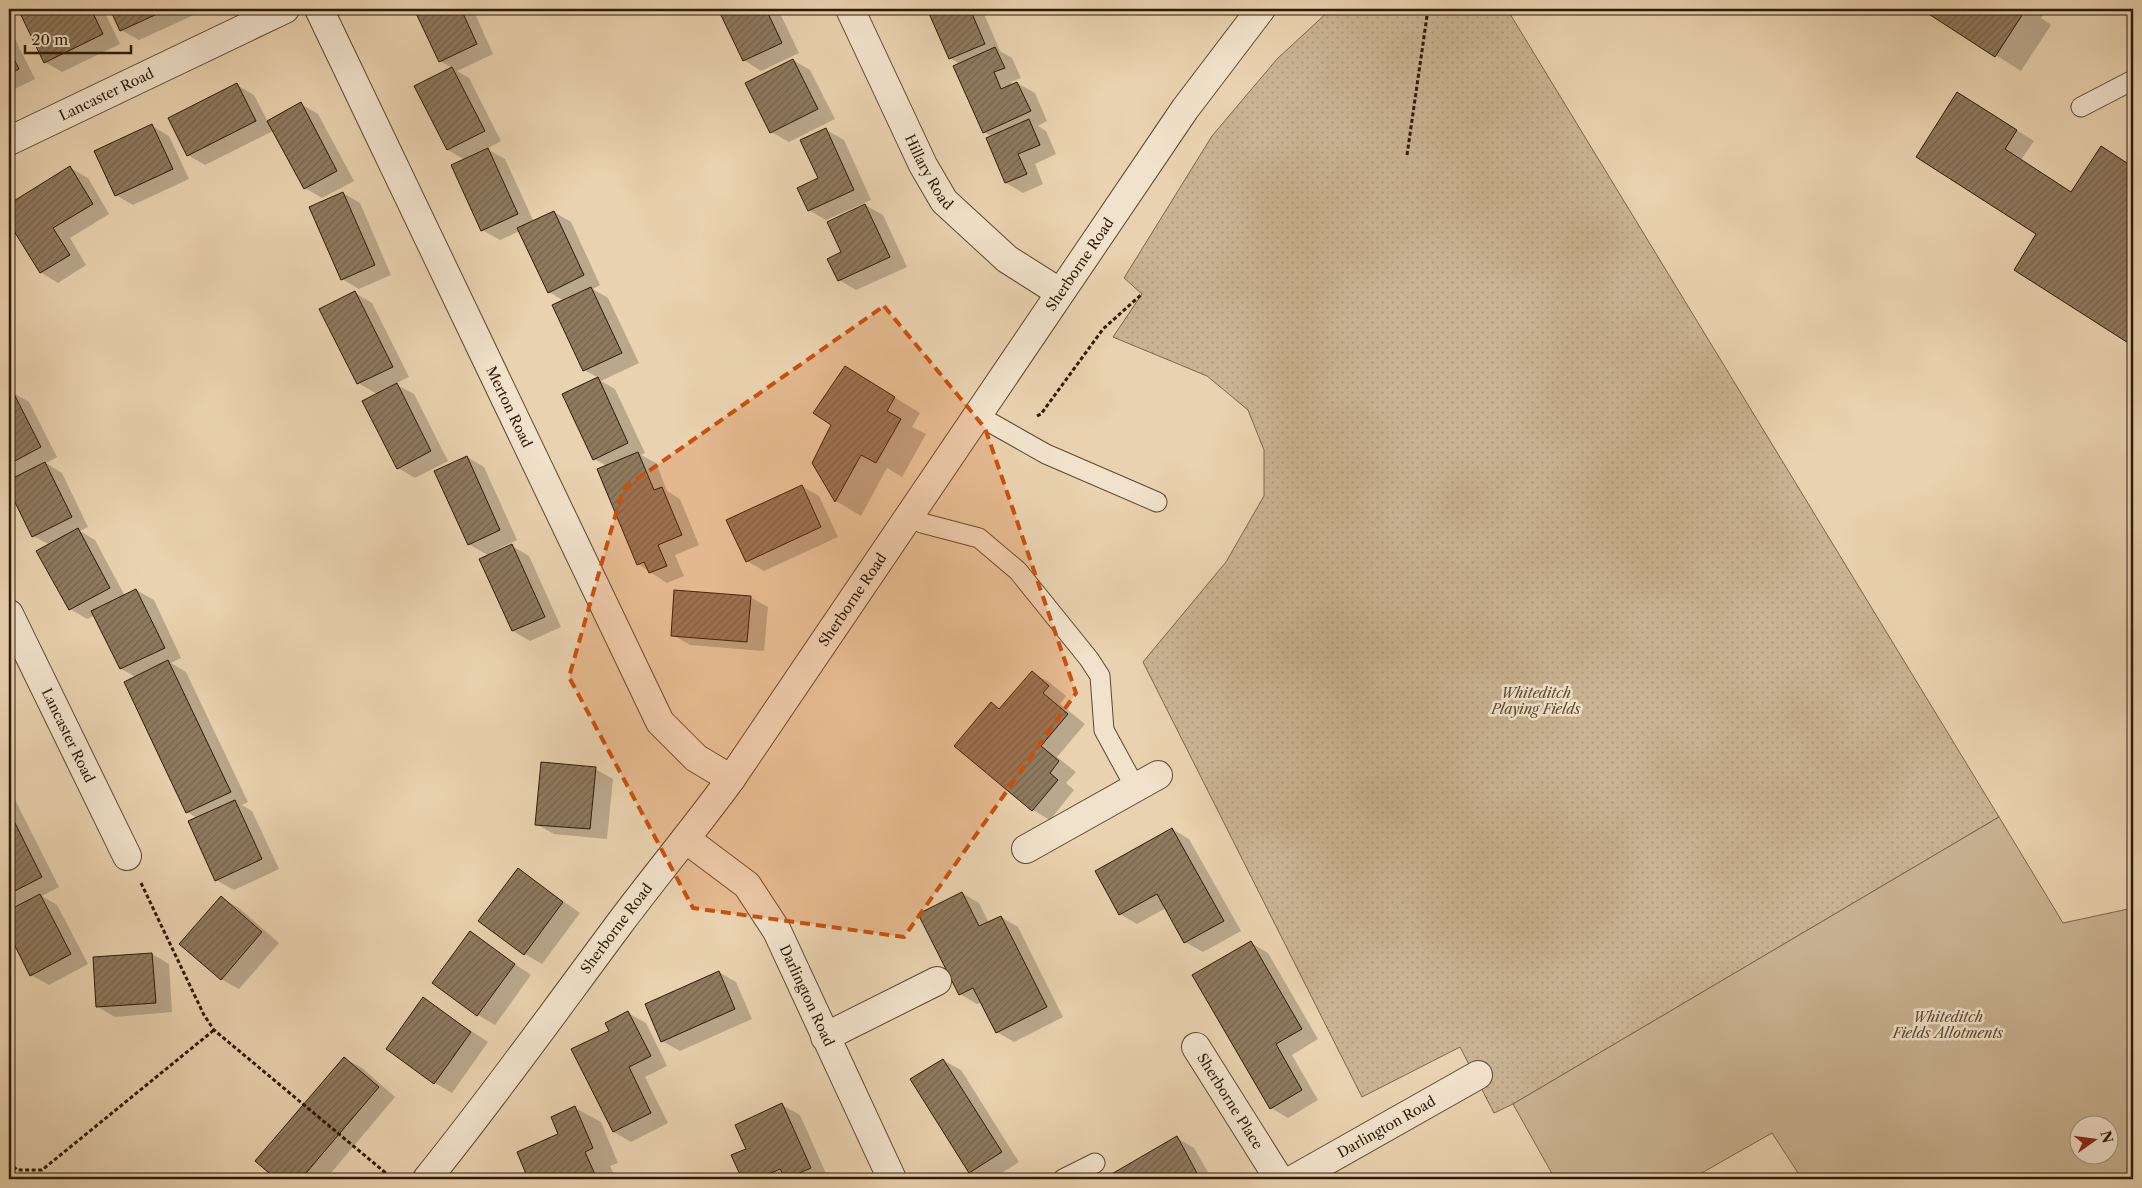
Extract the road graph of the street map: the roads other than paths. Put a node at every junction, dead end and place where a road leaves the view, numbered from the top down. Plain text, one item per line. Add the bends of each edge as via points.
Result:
1 (285, 9) edge
2 (319, 9) edge
3 (850, 9) edge
4 (1261, 9) edge
5 (2133, 80) edge
6 (2081, 107) dead end
7 (9, 140) edge
8 (1059, 292) junction
9 (987, 422) junction
10 (1157, 502) dead end
11 (910, 514) junction
12 (9, 614) edge
13 (1158, 775) dead end
14 (731, 780) junction
15 (1135, 787) junction
16 (687, 840) junction
17 (1026, 849) dead end
18 (127, 856) road end
19 (937, 981) dead end
20 (825, 1037) junction
21 (1196, 1047) dead end
22 (1478, 1075) dead end
23 (1095, 1163) dead end
24 (427, 1179) edge
25 (892, 1179) edge
26 (1063, 1179) edge
27 (1279, 1179) edge
28 (1294, 1179) edge

1 - 7 street, Lancaster Road
2 - 14 street, Merton Road via 660,722 696,758
3 - 8 street, Hillary Road via 924,166 944,201 1007,260
4 - 8 street, Sherborne Road via 1186,108
5 - 6 lane
8 - 9 street, Sherborne Road
9 - 10 lane via 1046,454
9 - 11 street, Sherborne Road
11 - 14 street, Sherborne Road
11 - 15 lane via 922,523 979,538 1018,571 1100,676 1104,730
12 - 18 street, Lancaster Road
13 - 15 street
14 - 16 street, Sherborne Road
15 - 17 street
16 - 20 street, Darlington Road via 747,884 777,931
16 - 24 street, Sherborne Road
19 - 20 street
20 - 25 street, Darlington Road
21 - 27 street, Sherborne Place
22 - 28 street, Darlington Road
23 - 26 lane

